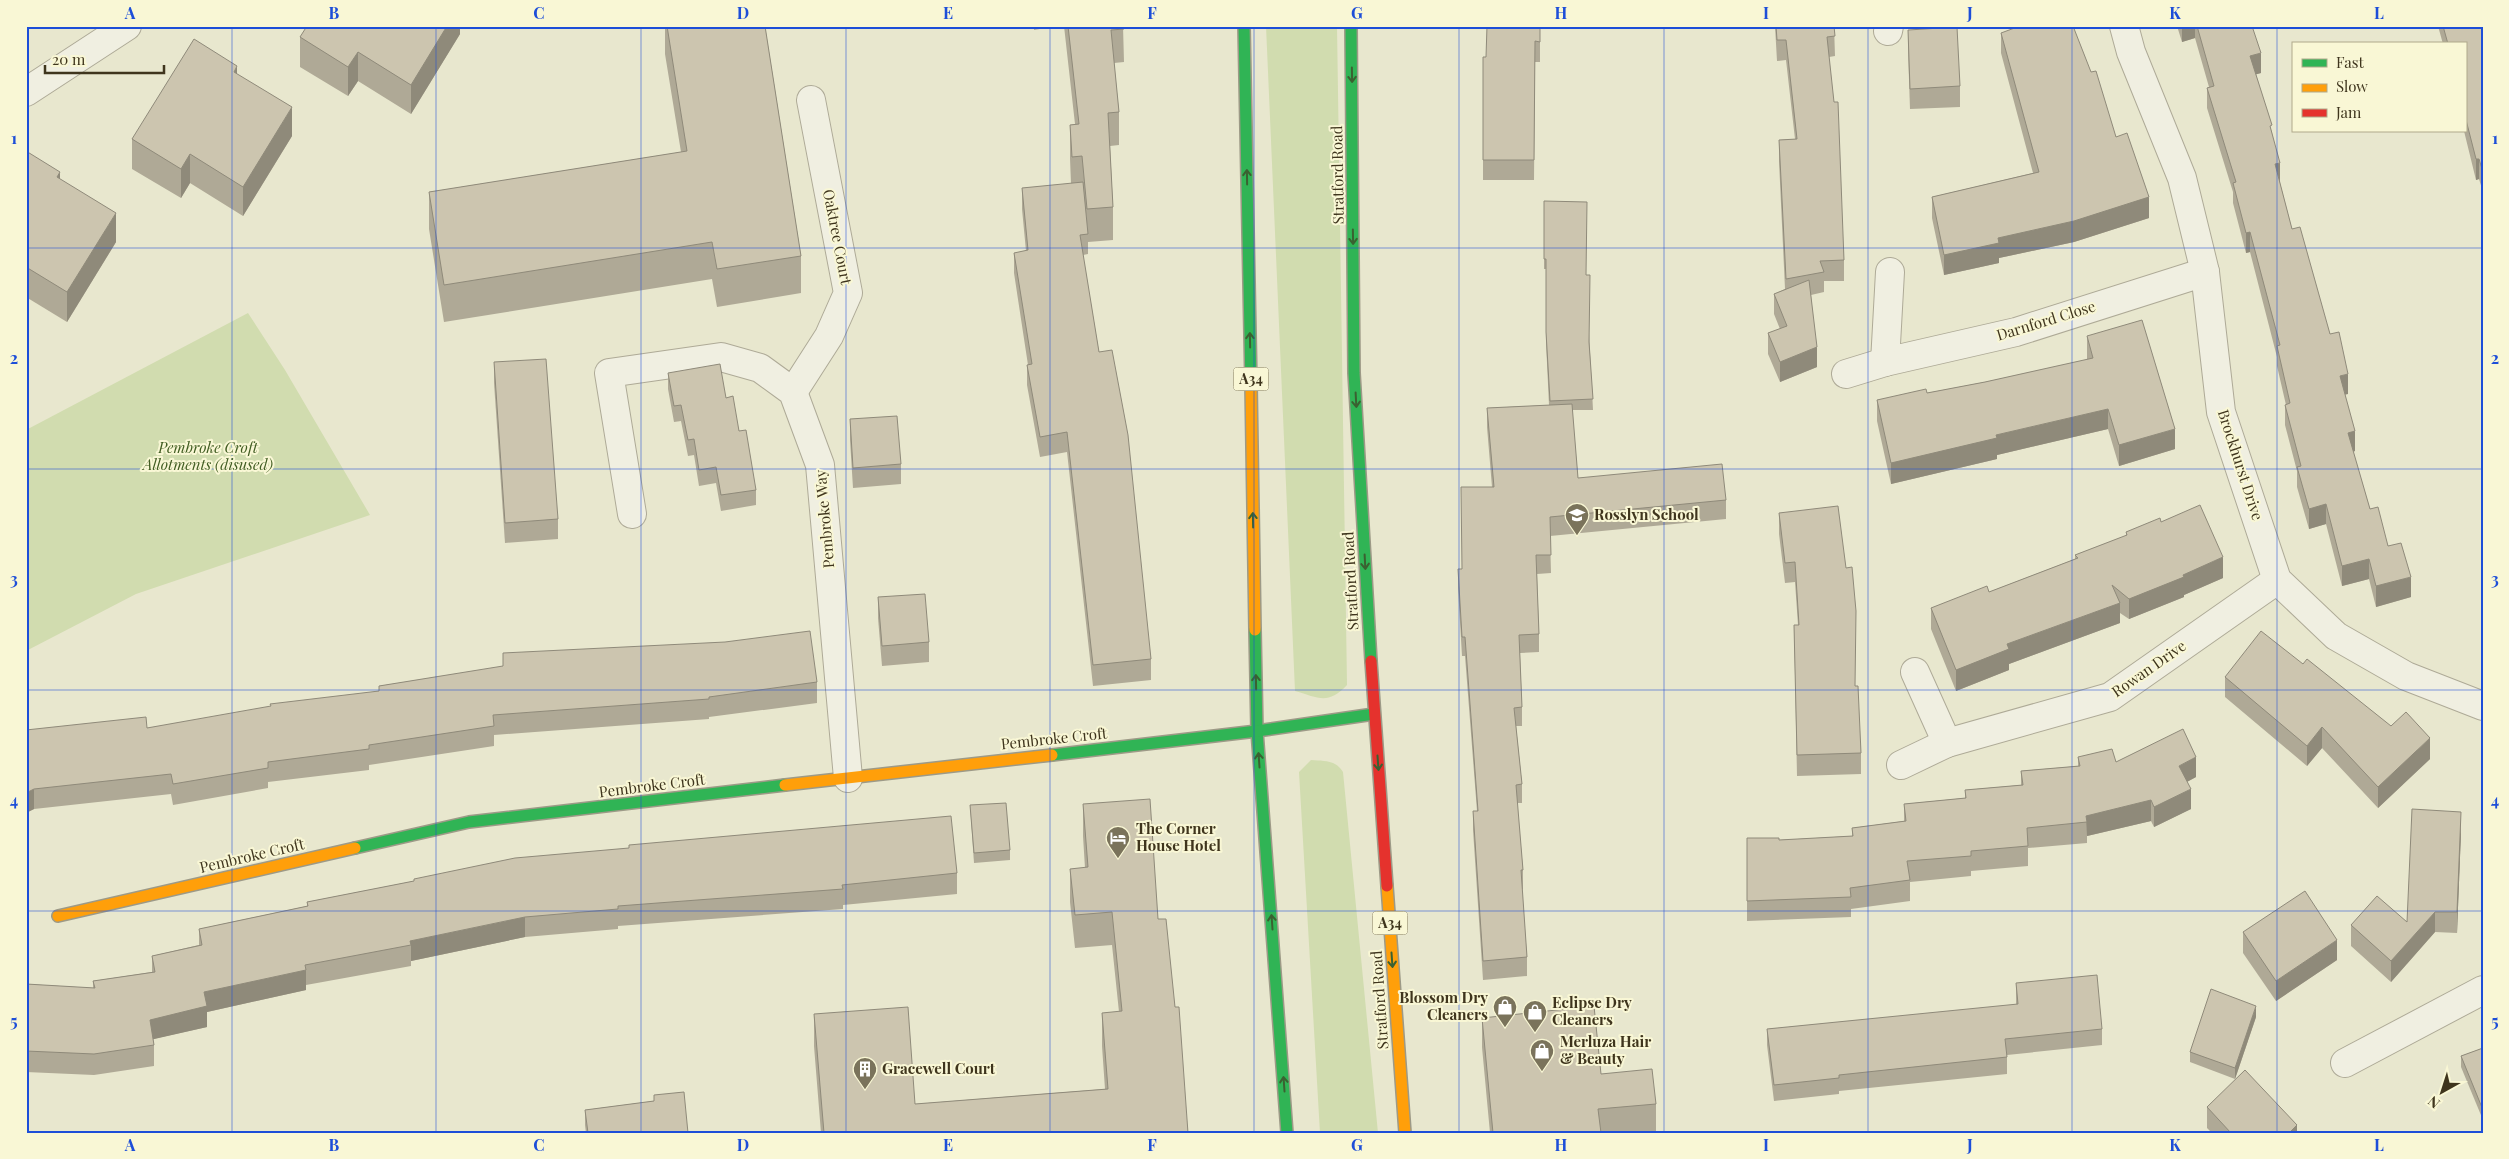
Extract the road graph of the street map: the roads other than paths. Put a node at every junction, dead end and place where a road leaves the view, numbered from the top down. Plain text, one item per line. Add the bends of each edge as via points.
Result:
1 (128, 26) edge
2 (1244, 26) edge
3 (1351, 26) edge
4 (2124, 26) edge
5 (26, 92) edge
6 (811, 100) dead end
7 (1890, 272) dead end
8 (2205, 272) junction
9 (1885, 362) junction
10 (1846, 374) dead end
11 (793, 392) junction
12 (632, 514) dead end
13 (2277, 580) junction
14 (1915, 672) dead end
15 (2483, 706) edge
16 (1374, 714) junction
17 (1257, 731) junction
18 (1947, 743) junction
19 (1901, 765) dead end
20 (848, 778) junction
21 (58, 916) dead end
22 (2483, 990) edge
23 (2345, 1063) dead end
24 (1287, 1133) edge
25 (1405, 1133) edge

1 - 5 street
17 -> 2 main road, A34
3 -> 16 main road, Stratford Road / A34 via 1354,373
4 - 8 street, Brockhurst Drive via 2131,52 2182,178
6 - 11 street, Oaktree Court via 848,292 829,336
7 - 9 street
8 - 9 street, Darnford Close via 2016,332
8 - 13 street, Brockhurst Drive via 2221,412
9 - 10 street, Darnford Close
11 - 12 street via 760,368 721,357 609,373
11 - 20 street, Pembroke Way via 820,465
13 - 15 street, Brockhurst Drive via 2336,636 2406,676
13 - 18 street, Rowan Drive via 2110,697
14 - 18 street
16 - 17 main road, Pembroke Croft
16 -> 25 main road, Stratford Road / A34
17 - 20 main road, Pembroke Croft
24 -> 17 main road, A34
18 - 19 street, Rowan Drive
20 - 21 main road, Pembroke Croft via 469,822
22 - 23 street

